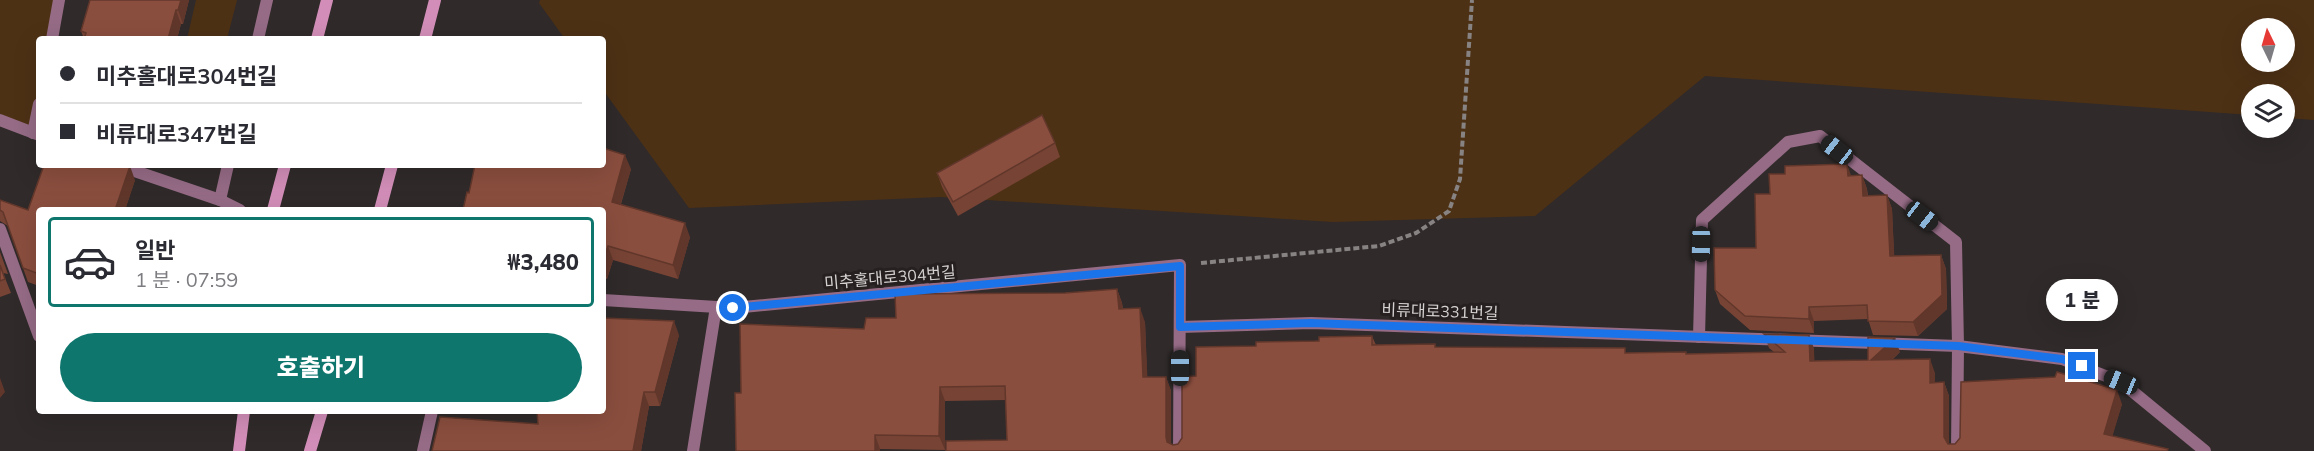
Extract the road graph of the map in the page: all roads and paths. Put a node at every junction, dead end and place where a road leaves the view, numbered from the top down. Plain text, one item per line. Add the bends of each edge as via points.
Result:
1 (59, 0) edge
2 (267, 0) edge
3 (327, 0) edge
4 (435, 0) edge
5 (1472, 0) edge
6 (53, 36) edge
7 (259, 36) edge
8 (318, 36) edge
9 (426, 36) edge
10 (0, 120) edge
11 (36, 134) edge
12 (126, 168) edge
13 (227, 168) edge
14 (284, 168) edge
15 (391, 168) edge
16 (220, 200) junction
17 (234, 207) edge
18 (274, 207) edge
19 (381, 207) edge
20 (0, 229) edge
21 (1180, 266) junction
22 (606, 300) edge
23 (717, 307) junction
24 (1180, 327) junction
25 (36, 328) edge
26 (1699, 337) junction
27 (1958, 346) junction
28 (244, 414) edge
29 (321, 414) edge
30 (431, 414) edge
31 (239, 451) edge
32 (310, 451) edge
33 (423, 451) edge
34 (693, 451) edge
35 (1179, 451) edge
36 (1957, 451) edge
37 (2205, 451) edge

1 - 6 lane
2 - 7 lane
3 - 8 main road
4 - 9 main road
5 - 21 path via 1460,179 1449,211 1416,233 1379,246
10 - 11 lane
12 - 16 lane
13 - 16 lane
14 - 18 main road
15 - 19 main road
16 - 17 lane
20 - 25 lane
21 - 23 lane, 미추홀대로304번길
21 - 24 lane
22 - 23 lane, 미추홀대로304번길
23 - 34 lane
24 - 26 lane, 비류대로331번길 via 1311,323
24 - 35 lane
26 - 27 lane, 비류대로331번길
26 - 27 lane via 1702,220 1788,142 1820,136 1956,242
27 - 36 lane
27 - 37 lane, 비류대로331번길 via 2062,359 2121,382
28 - 31 main road
29 - 32 main road
30 - 33 lane

